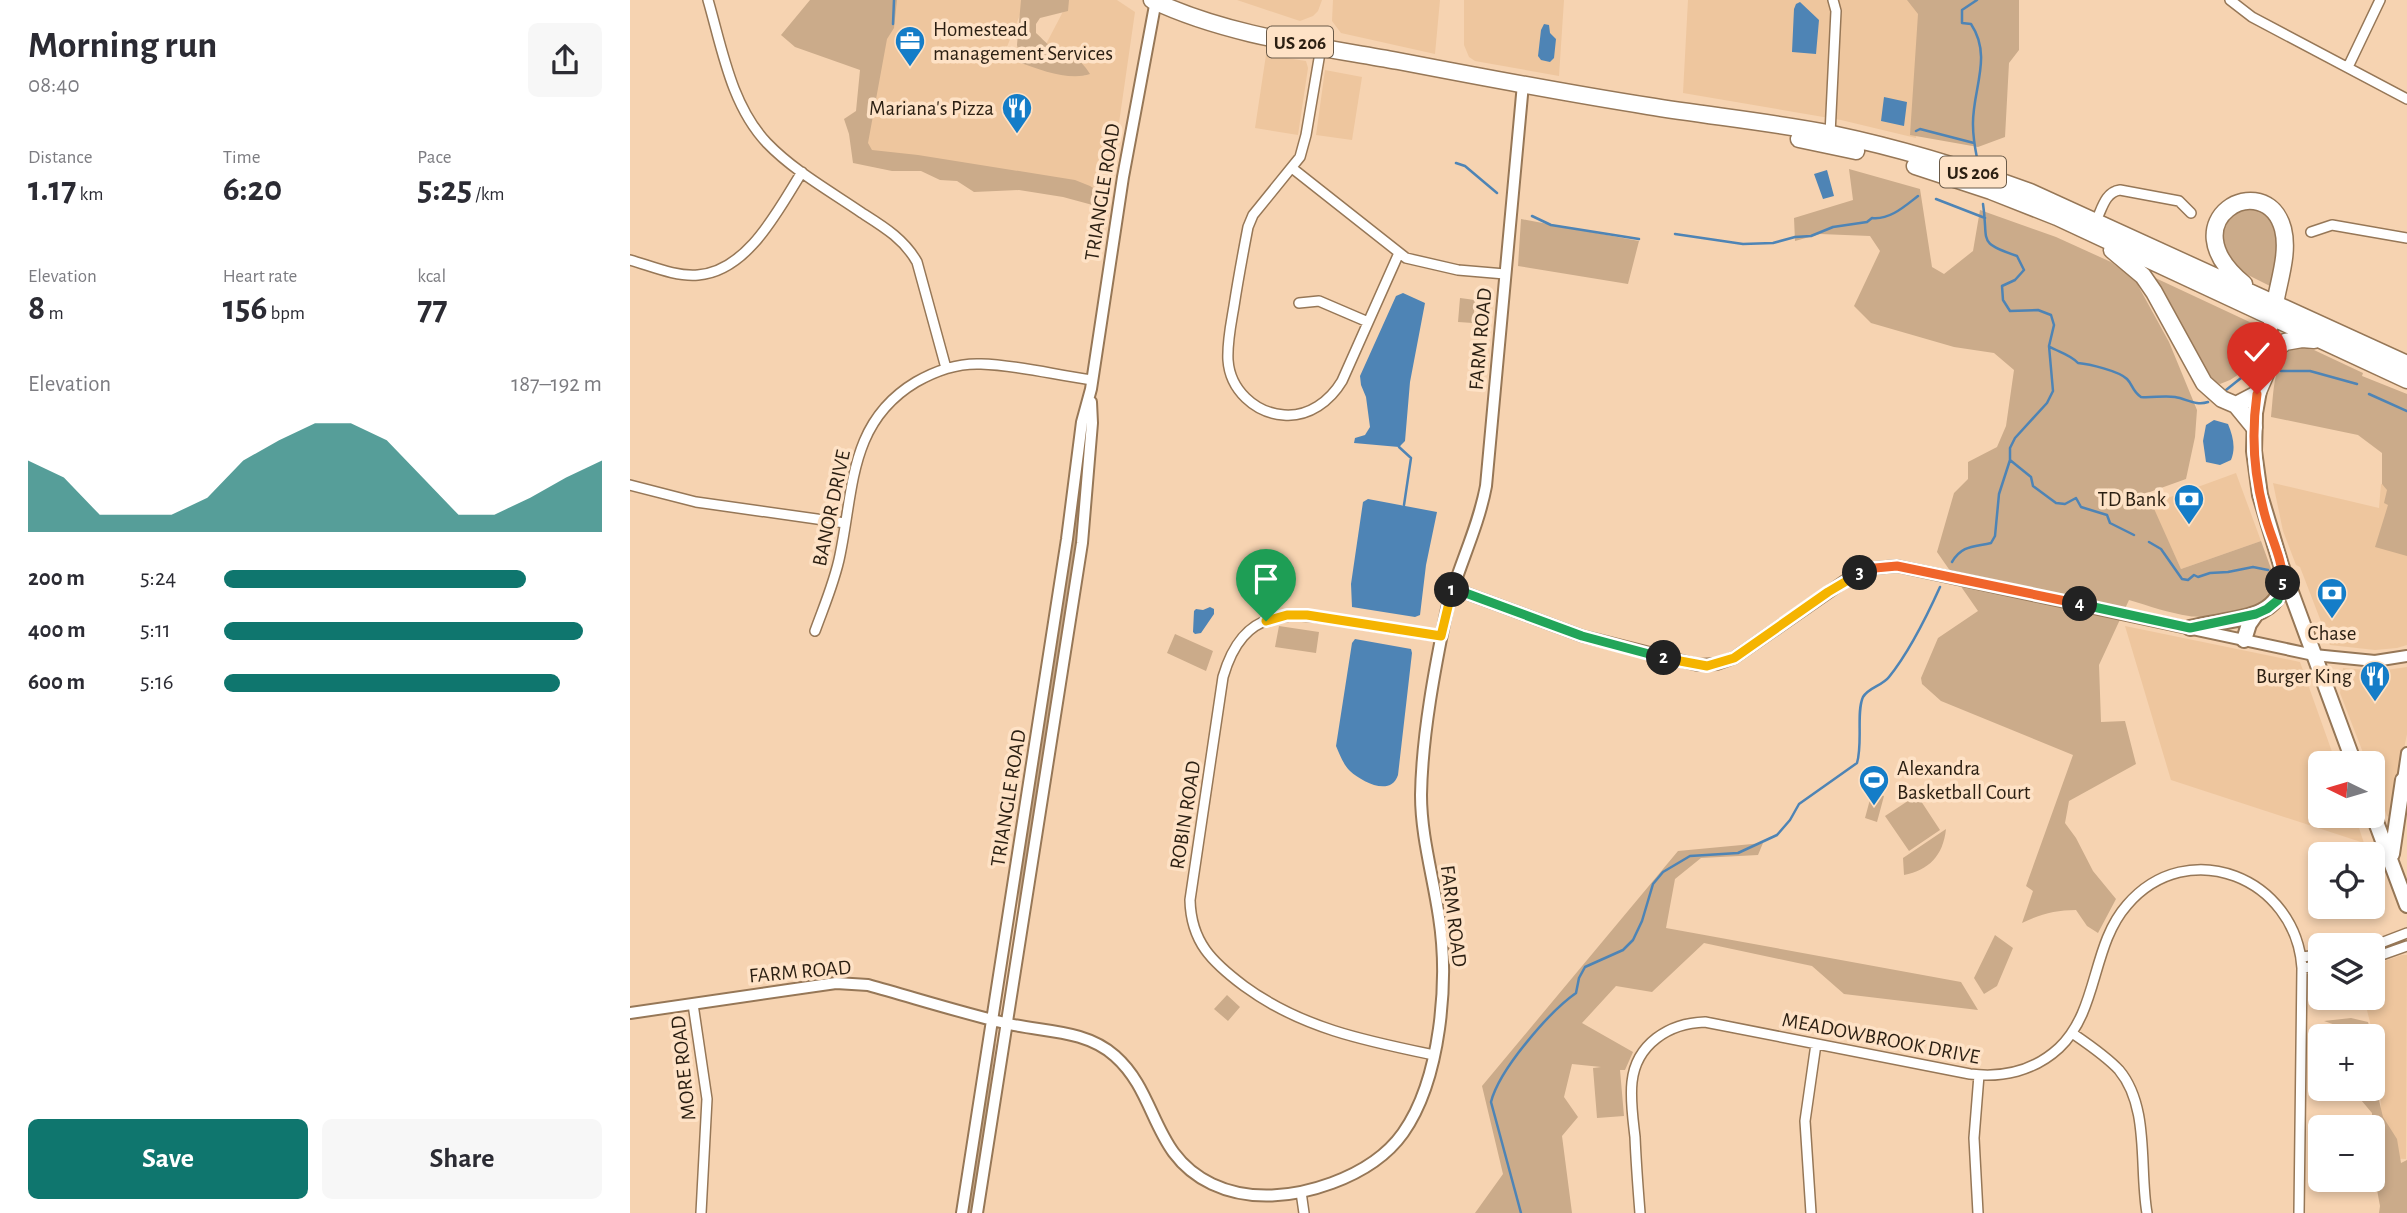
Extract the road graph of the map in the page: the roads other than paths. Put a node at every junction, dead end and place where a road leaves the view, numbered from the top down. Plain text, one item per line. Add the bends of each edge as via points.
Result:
1 (708, 0) edge
2 (1833, 0) edge
3 (2230, 0) edge
4 (2380, 0) edge
5 (1155, 1) edge
6 (1321, 47) junction
7 (2347, 67) junction
8 (1523, 84) junction
9 (2407, 99) edge
10 (1650, 107) junction
11 (1830, 134) junction
12 (1292, 168) junction
13 (802, 172) junction
14 (2191, 213) dead end
15 (2093, 227) junction
16 (2311, 232) dead end
17 (2407, 238) edge
18 (1399, 253) junction
19 (630, 260) edge
20 (1505, 274) junction
21 (1299, 303) dead end
22 (2269, 306) junction
23 (1368, 322) junction
24 (2325, 342) junction
25 (2407, 364) edge
26 (946, 369) junction
27 (2407, 380) edge
28 (1091, 384) junction
29 (2257, 394) junction
30 (2236, 405) junction
31 (2254, 426) junction
32 (630, 485) edge
33 (845, 523) junction
34 (2281, 565) junction
35 (1452, 588) junction
36 (2256, 614) junction
37 (2190, 628) junction
38 (814, 631) dead end
39 (1441, 636) junction
40 (2244, 640) junction
41 (2315, 655) junction
42 (2407, 656) edge
43 (2350, 751) edge
44 (2407, 753) edge
45 (2403, 780) joint
46 (2378, 828) edge
47 (2391, 863) junction
48 (2407, 905) edge
49 (2407, 933) edge
50 (2385, 941) edge
51 (2407, 946) edge
52 (2385, 954) edge
53 (2301, 957) junction
54 (2308, 957) edge
55 (2302, 968) junction
56 (2308, 968) edge
57 (693, 1004) junction
58 (630, 1013) edge
59 (993, 1019) junction
60 (1008, 1024) junction
61 (2072, 1034) junction
62 (1816, 1044) junction
63 (1434, 1055) junction
64 (1979, 1075) junction
65 (1301, 1192) junction
66 (701, 1213) edge
67 (962, 1213) edge
68 (977, 1213) edge
69 (1304, 1213) edge
70 (1640, 1213) edge
71 (1811, 1213) edge
72 (1978, 1213) edge
73 (2147, 1213) edge
74 (2299, 1213) edge

1 - 13 street via 747,116 768,144
2 - 11 street
3 - 7 street via 2252,17
4 - 7 street
5 - 6 highway, US 206 via 1234,29
5 - 28 street, TRIANGLE ROAD
6 - 8 highway, US 206
6 - 12 street via 1304,146
7 - 9 street
8 - 10 highway, US 206
8 - 20 street, FARM ROAD
10 - 11 highway, US 206
10 - 15 highway, US 206 via 1915,166
11 - 15 highway, US 206 via 1987,176 2030,192
12 - 18 street
12 - 23 street via 1248,226 1228,346 1236,385 1248,401 1270,413 1290,415 1314,408 1337,390
13 - 19 street via 746,252 725,267 697,275
13 - 26 street via 910,250
14 - 15 street via 2179,201 2113,191
15 - 22 highway, US 206
15 - 22 highway, US 206
15 - 30 highway via 2143,276 2204,383
16 - 17 street via 2332,225
18 - 20 street via 1458,270
18 - 23 street
20 - 35 street, FARM ROAD via 1486,486
21 - 23 street via 1319,301
22 - 22 highway via 2224,266 2216,248 2220,217 2244,201 2273,211 2283,228 2285,248
22 - 24 highway
22 - 25 highway
22 - 29 main road
24 - 27 highway
24 - 29 highway via 2285,342 2276,350
26 - 28 street, BANOR DRIVE via 981,364
26 - 33 street, BANOR DRIVE via 904,390 876,418 859,452
28 - 59 street, TRIANGLE ROAD
28 - 60 street, TRIANGLE ROAD via 1082,543
29 - 30 highway
29 - 31 main road
30 - 31 highway
31 - 34 main road via 2260,495
32 - 33 street via 696,502
33 - 38 street, BANOR DRIVE via 840,556
34 - 36 main road via 2281,593 2273,605
34 - 41 main road
35 - 37 street via 1582,636 1698,665 1734,658 1852,576 1882,566 1918,569
35 - 39 street, FARM ROAD
36 - 37 main road
36 - 40 main road
37 - 40 street
39 - 63 street, FARM ROAD via 1421,793 1443,957
39 - 63 street, ROBIN ROAD via 1296,614 1266,621 1239,642 1223,677 1190,900 1197,938 1208,954 1275,1007 1315,1026
40 - 41 street
41 - 42 street via 2375,661
41 - 43 main road
44 - 45 street
45 - 47 main road
46 - 47 main road
47 - 48 main road
49 - 50 street
51 - 52 street
53 - 54 street
53 - 55 street, MEADOWBROOK DRIVE
53 - 61 street, MEADOWBROOK DRIVE via 2290,922 2256,885 2215,871 2170,875 2143,889 2118,916
55 - 56 street
55 - 74 street, MEADOWBROOK DRIVE
57 - 58 street, FARM ROAD
57 - 59 street, FARM ROAD via 854,983
57 - 66 street, MORE ROAD via 708,1099
59 - 60 street, FARM ROAD
59 - 67 street, TRIANGLE ROAD
60 - 65 street, FARM ROAD via 1082,1037 1115,1056 1140,1087 1174,1155 1207,1182 1241,1194
60 - 68 street, TRIANGLE ROAD
61 - 64 street, MEADOWBROOK DRIVE via 2036,1064 2013,1073
61 - 73 street via 2113,1064 2132,1092
62 - 64 street, MEADOWBROOK DRIVE
62 - 70 street, MEADOWBROOK DRIVE via 1705,1022 1674,1027 1649,1044 1637,1062 1632,1086
62 - 71 street via 1805,1121
63 - 65 street, FARM ROAD via 1414,1116 1390,1149 1345,1179
64 - 72 street via 1974,1138
65 - 69 street

